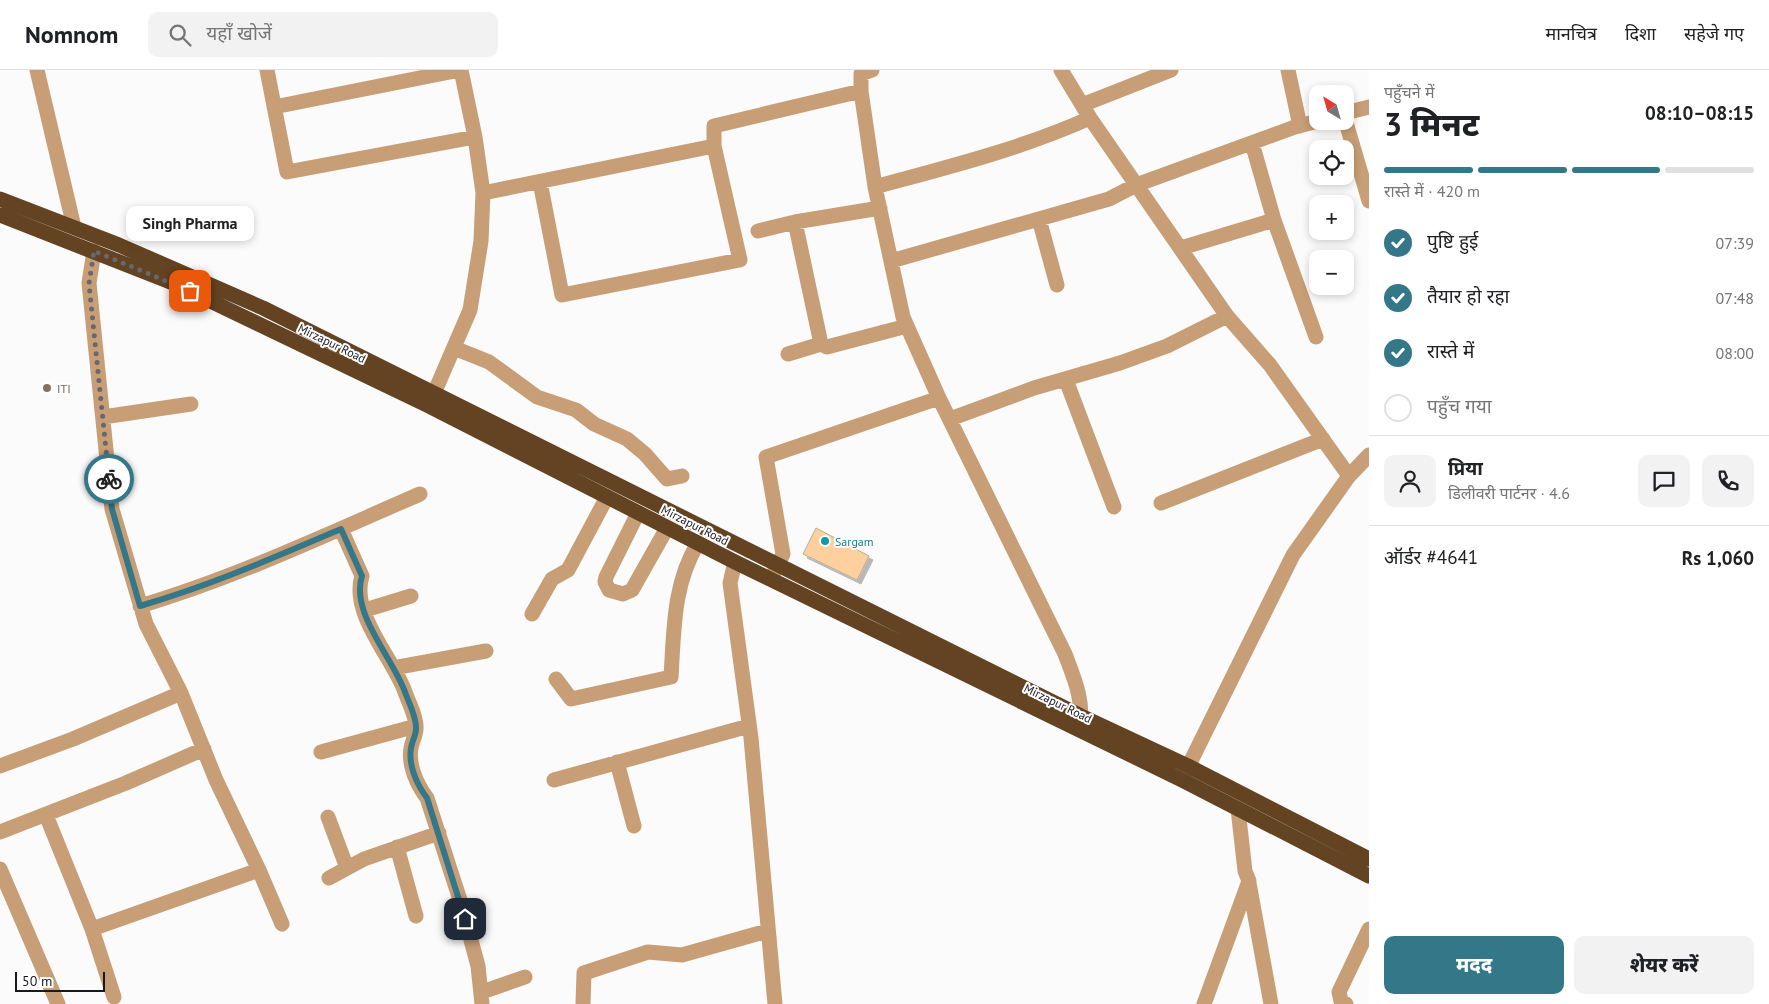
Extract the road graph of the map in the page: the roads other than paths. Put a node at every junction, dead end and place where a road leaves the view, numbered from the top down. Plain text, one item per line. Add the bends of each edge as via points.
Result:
1 (37, 70) edge
2 (267, 70) edge
3 (461, 70) edge
4 (1061, 70) edge
5 (1171, 70) edge
6 (1288, 70) edge
7 (864, 71) edge
8 (861, 91) junction
9 (1082, 104) junction
10 (274, 107) junction
11 (1369, 107) edge
12 (1354, 111) edge
13 (1090, 118) junction
14 (1309, 124) edge
15 (1300, 126) junction
16 (1348, 130) edge
17 (475, 137) junction
18 (1252, 143) junction
19 (714, 146) junction
20 (540, 182) junction
21 (1136, 185) junction
22 (875, 187) junction
23 (483, 193) junction
24 (0, 199) edge
25 (1369, 201) edge
26 (880, 208) junction
27 (0, 215) edge
28 (1038, 219) junction
29 (1274, 220) junction
30 (796, 222) junction
31 (74, 227) junction
32 (758, 231) dead end
33 (1181, 248) junction
34 (94, 251) junction
35 (891, 261) junction
36 (1057, 285) dead end
37 (1227, 316) junction
38 (907, 326) junction
39 (1316, 337) dead end
40 (821, 344) junction
41 (454, 348) junction
42 (788, 354) dead end
43 (1066, 380) junction
44 (940, 398) junction
45 (432, 399) junction
46 (191, 404) dead end
47 (103, 418) junction
48 (950, 418) junction
49 (1323, 439) junction
50 (1369, 455) edge
51 (682, 476) dead end
52 (1349, 476) junction
53 (420, 494) dead end
54 (607, 497) junction
55 (1160, 503) dead end
56 (1114, 507) dead end
57 (638, 513) junction
58 (667, 528) junction
59 (341, 529) junction
60 (698, 543) junction
61 (735, 562) junction
62 (778, 565) junction
63 (771, 579) junction
64 (411, 596) dead end
65 (140, 606) junction
66 (365, 610) junction
67 (532, 614) dead end
68 (486, 651) dead end
69 (392, 668) junction
70 (556, 679) dead end
71 (181, 693) junction
72 (1081, 723) junction
73 (416, 726) junction
74 (749, 726) junction
75 (204, 749) junction
76 (320, 752) dead end
77 (616, 762) junction
78 (0, 766) edge
79 (1185, 773) junction
80 (554, 780) dead end
81 (1238, 809) junction
82 (46, 815) junction
83 (328, 817) dead end
84 (634, 826) dead end
85 (0, 832) edge
86 (439, 833) junction
87 (397, 847) junction
88 (1369, 859) edge
89 (347, 868) junction
90 (0, 869) edge
91 (259, 870) junction
92 (1369, 876) edge
93 (330, 878) dead end
94 (1249, 881) junction
95 (416, 916) dead end
96 (282, 924) dead end
97 (92, 929) junction
98 (1369, 929) edge
99 (767, 931) junction
100 (525, 977) dead end
101 (114, 997) dead end
102 (482, 998) edge
103 (58, 1004) edge
104 (583, 1004) edge
105 (774, 1004) edge
106 (1204, 1004) edge
107 (1271, 1004) edge
108 (1346, 1004) edge

1 - 31 street
2 - 10 street
3 - 10 street
3 - 17 street
4 - 9 street
5 - 9 street
6 - 15 street
7 - 8 street
8 - 19 street via 714,126
8 - 22 street
9 - 13 street
10 - 17 street via 287,172
11 - 12 street
13 - 21 street
13 - 22 street via 991,156
14 - 15 street
15 - 18 street
16 - 25 street
17 - 23 street
18 - 21 street
18 - 29 street
19 - 20 street
19 - 20 street via 740,260 562,295
20 - 23 street
21 - 28 street via 1109,199
21 - 33 street
22 - 26 street
23 - 41 street via 477,273 470,310
24 - 31 highway, Mirzapur Road
26 - 30 street
26 - 35 street
27 - 34 highway, Mirzapur Road
28 - 35 street
28 - 36 street
29 - 33 street
29 - 39 street
30 - 32 street
30 - 40 street
31 - 45 highway, Mirzapur Road via 263,308
33 - 37 street
34 - 45 highway, Mirzapur Road
34 - 47 street via 89,284
35 - 38 street
37 - 43 street via 1166,346
37 - 49 street via 1270,365
38 - 40 street via 827,348
38 - 44 street
40 - 42 street
41 - 45 street
41 - 51 street via 489,362 537,397 576,410 594,424 627,439 667,479
43 - 48 street
43 - 56 street
44 - 48 street
44 - 62 street via 766,456 783,554
45 - 54 highway, Mirzapur Road
45 - 62 highway, Mirzapur Road
46 - 47 street
47 - 65 street via 112,509
48 - 72 street via 1064,654 1078,688
49 - 52 street
49 - 55 street
50 - 52 street
52 - 79 street via 1293,555
53 - 59 street
54 - 57 highway, Mirzapur Road
54 - 67 street via 568,570 552,579
57 - 58 highway, Mirzapur Road
57 - 58 street via 606,577 609,590 624,594 632,590
58 - 60 highway, Mirzapur Road
59 - 65 street via 268,562
59 - 66 street via 362,576 358,588
60 - 61 highway, Mirzapur Road
60 - 70 street via 686,563 675,611 671,677 571,699
61 - 63 highway, Mirzapur Road
61 - 74 street via 730,583
62 - 63 street
62 - 72 highway, Mirzapur Road
63 - 72 highway, Mirzapur Road
64 - 66 street
65 - 71 street
66 - 69 street
68 - 69 street
69 - 73 street via 404,688
71 - 75 street
71 - 78 street
72 - 79 highway, Mirzapur Road
73 - 76 street
73 - 86 street via 411,749 412,768
74 - 77 street
74 - 99 street
75 - 82 street
75 - 91 street
77 - 80 street
77 - 84 street
79 - 81 highway, Mirzapur Road
79 - 88 highway, Mirzapur Road
81 - 92 highway, Mirzapur Road
81 - 94 street via 1244,871
82 - 85 street
82 - 97 street
83 - 89 street
86 - 87 street
86 - 102 street via 478,966
87 - 89 street
87 - 95 street
89 - 93 street
90 - 103 street
91 - 96 street
91 - 97 street
94 - 106 street
94 - 107 street
97 - 101 street
98 - 108 street via 1338,992
99 - 104 street via 682,955 648,952 584,973
99 - 105 street
100 - 102 street

